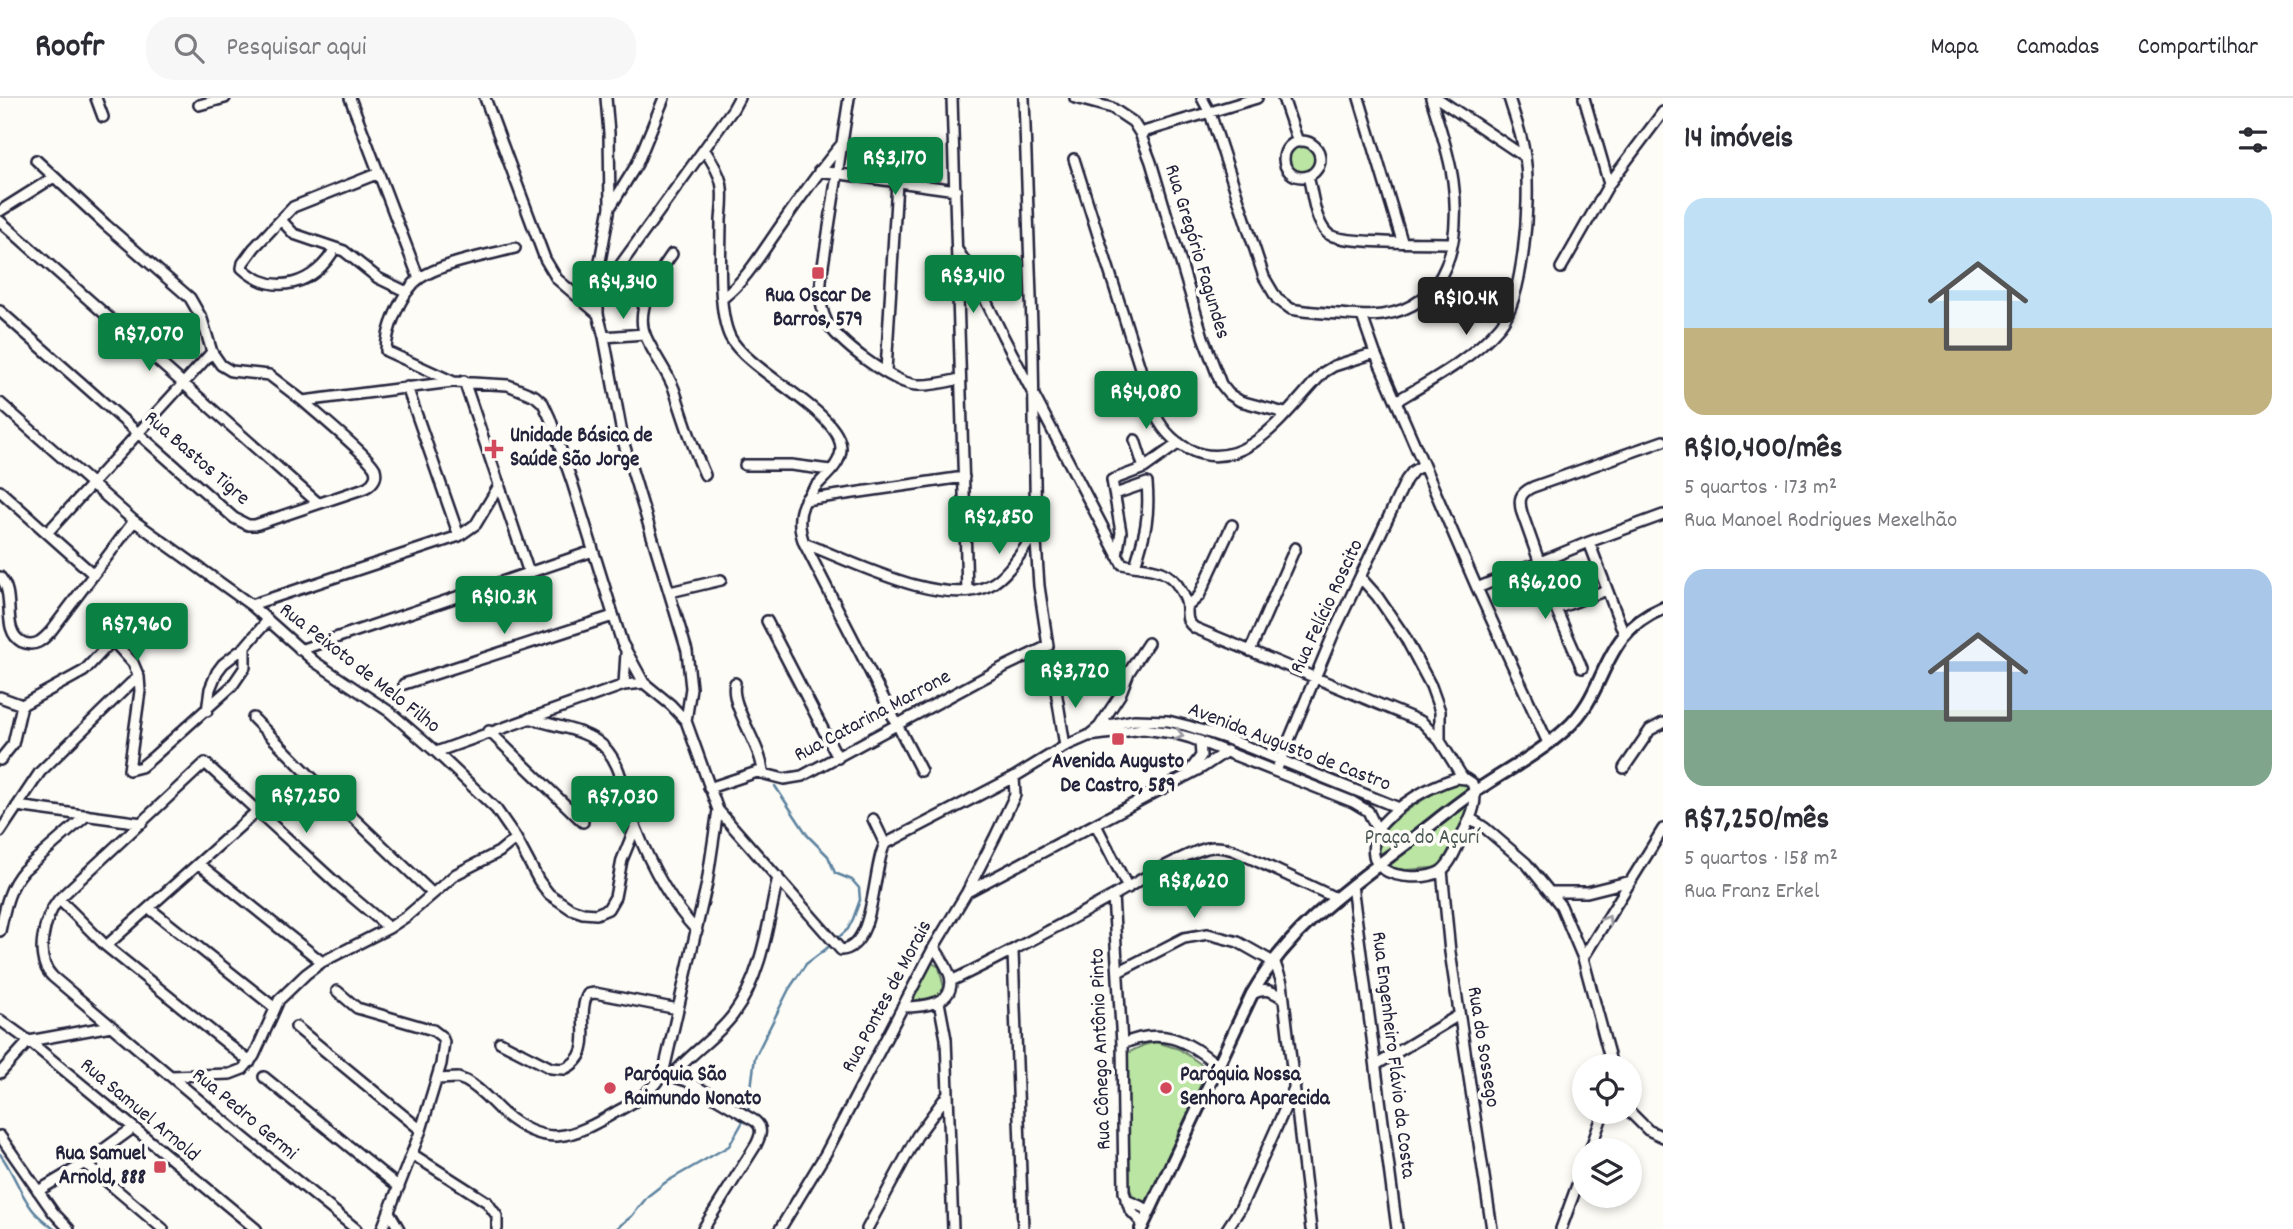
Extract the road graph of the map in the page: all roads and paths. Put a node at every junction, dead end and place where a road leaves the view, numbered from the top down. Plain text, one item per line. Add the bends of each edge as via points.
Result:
1 (96, 98) edge
2 (225, 98) edge
3 (350, 98) edge
4 (485, 98) edge
5 (606, 98) edge
6 (664, 98) edge
7 (739, 98) edge
8 (849, 98) edge
9 (952, 98) edge
10 (1036, 98) edge
11 (1075, 98) edge
12 (1202, 98) edge
13 (1257, 98) edge
14 (1283, 98) edge
15 (1359, 98) edge
16 (1431, 98) edge
17 (1437, 98) edge
18 (1509, 98) edge
19 (1584, 98) edge
20 (1024, 99) edge
21 (199, 105) dead end
22 (1663, 112) edge
23 (1210, 113) junction
24 (103, 117) dead end
25 (1140, 133) junction
26 (1298, 142) junction
27 (842, 144) junction
28 (704, 149) junction
29 (1525, 157) junction
30 (1074, 159) dead end
31 (36, 160) dead end
32 (819, 171) junction
33 (379, 173) junction
34 (838, 174) junction
35 (1308, 176) junction
36 (54, 177) junction
37 (897, 182) junction
38 (1609, 184) junction
39 (956, 190) junction
40 (0, 197) edge
41 (610, 207) junction
42 (2, 209) edge
43 (281, 220) junction
44 (0, 221) edge
45 (1402, 241) junction
46 (1452, 243) junction
47 (335, 248) junction
48 (515, 248) dead end
49 (958, 251) junction
50 (672, 254) dead end
51 (1561, 268) dead end
52 (419, 279) junction
53 (407, 292) junction
54 (598, 296) junction
55 (723, 298) junction
56 (0, 311) edge
57 (598, 314) junction
58 (1362, 316) junction
59 (644, 334) junction
60 (604, 337) junction
61 (212, 352) junction
62 (1375, 354) junction
63 (886, 372) junction
64 (960, 379) junction
65 (459, 382) junction
66 (182, 383) junction
67 (407, 387) junction
68 (1034, 393) junction
69 (303, 401) junction
70 (1396, 401) junction
71 (0, 403) edge
72 (1285, 414) junction
73 (138, 433) junction
74 (1135, 439) dead end
75 (1663, 441) edge
76 (1179, 443) junction
77 (745, 465) dead end
78 (1423, 465) junction
79 (1144, 468) junction
80 (830, 470) junction
81 (705, 475) dead end
82 (964, 477) junction
83 (91, 484) junction
84 (500, 484) junction
85 (0, 491) edge
86 (1115, 494) junction
87 (805, 500) junction
88 (318, 503) junction
89 (1663, 515) edge
90 (134, 521) junction
91 (1232, 525) dead end
92 (1036, 532) junction
93 (47, 533) junction
94 (459, 536) junction
95 (1589, 541) junction
96 (804, 543) junction
97 (1295, 548) dead end
98 (593, 551) junction
99 (1119, 561) junction
100 (1540, 561) junction
101 (1135, 566) junction
102 (528, 573) junction
103 (93, 574) junction
104 (0, 577) edge
105 (1360, 577) junction
106 (721, 580) dead end
107 (1477, 588) junction
108 (1607, 590) junction
109 (967, 591) junction
110 (670, 592) junction
111 (251, 604) junction
112 (1187, 607) junction
113 (1663, 608) edge
114 (1556, 609) junction
115 (137, 614) dead end
116 (613, 616) junction
117 (268, 620) junction
118 (768, 621) dead end
119 (1624, 634) junction
120 (113, 641) junction
121 (1148, 643) dead end
122 (245, 647) junction
123 (300, 650) junction
124 (1250, 651) junction
125 (626, 653) junction
126 (1582, 668) dead end
127 (139, 677) junction
128 (1314, 677) junction
129 (1054, 678) dead end
130 (645, 683) junction
131 (735, 683) dead end
132 (404, 684) dead end
133 (624, 685) junction
134 (0, 697) edge
135 (22, 705) junction
136 (556, 710) junction
137 (207, 711) junction
138 (253, 718) dead end
139 (530, 718) junction
140 (686, 722) junction
141 (1663, 723) edge
142 (898, 725) junction
143 (1099, 727) junction
144 (564, 728) junction
145 (489, 732) junction
146 (1087, 736) junction
147 (1200, 741) junction
148 (1440, 741) junction
149 (1548, 743) junction
150 (1065, 746) junction
151 (1227, 751) junction
152 (436, 752) junction
153 (838, 758) junction
154 (0, 760) edge
155 (1280, 760) junction
156 (1624, 768) dead end
157 (921, 771) dead end
158 (1276, 771) junction
159 (764, 772) junction
160 (1188, 773) junction
161 (1014, 777) junction
162 (1463, 778) junction
163 (709, 788) junction
164 (1475, 792) junction
165 (1356, 797) junction
166 (17, 806) junction
167 (1399, 808) junction
168 (718, 810) junction
169 (257, 811) junction
170 (87, 816) junction
171 (1470, 818) junction
172 (873, 819) dead end
173 (583, 822) dead end
174 (142, 823) junction
175 (1096, 825) junction
176 (635, 828) junction
177 (1663, 829) edge
178 (1377, 830) junction
179 (0, 832) edge
180 (516, 838) junction
181 (885, 844) junction
182 (199, 864) junction
183 (1378, 865) junction
184 (1443, 870) junction
185 (778, 877) junction
186 (1631, 881) junction
187 (1352, 885) junction
188 (1128, 887) junction
189 (967, 892) junction
190 (1552, 892) junction
191 (432, 893) junction
192 (1113, 896) junction
193 (1336, 898) junction
194 (60, 899) junction
195 (149, 908) junction
196 (389, 928) junction
197 (697, 930) junction
198 (0, 931) edge
199 (106, 946) junction
200 (934, 947) junction
201 (1013, 951) junction
202 (1583, 958) junction
203 (1272, 960) junction
204 (323, 961) junction
205 (1118, 972) junction
206 (951, 981) junction
207 (337, 991) dead end
208 (1252, 995) junction
209 (1284, 999) junction
210 (939, 1002) junction
211 (902, 1007) junction
212 (275, 1008) junction
213 (678, 1009) junction
214 (1459, 1016) junction
215 (0, 1020) edge
216 (111, 1026) junction
217 (296, 1027) dead end
218 (29, 1041) junction
219 (500, 1042) dead end
220 (1122, 1044) junction
221 (1609, 1054) edge
222 (250, 1062) junction
223 (1217, 1065) junction
224 (1376, 1066) junction
225 (0, 1073) edge
226 (667, 1075) junction
227 (171, 1076) junction
228 (264, 1077) dead end
229 (437, 1079) junction
230 (1295, 1084) junction
231 (948, 1094) junction
232 (1642, 1124) edge
233 (133, 1128) junction
234 (422, 1130) junction
235 (0, 1136) edge
236 (1663, 1137) edge
237 (412, 1154) junction
238 (85, 1163) junction
239 (399, 1187) junction
240 (37, 1191) junction
241 (1572, 1199) edge
242 (1126, 1200) junction
243 (1149, 1210) junction
244 (389, 1212) junction
245 (1142, 1226) edge
246 (69, 1229) edge
247 (163, 1229) edge
248 (256, 1229) edge
249 (356, 1229) edge
250 (382, 1229) edge
251 (399, 1229) edge
252 (497, 1229) edge
253 (703, 1229) edge
254 (780, 1229) edge
255 (867, 1229) edge
256 (953, 1229) edge
257 (1023, 1229) edge
258 (1227, 1229) edge
259 (1311, 1229) edge
260 (1396, 1229) edge
261 (1492, 1229) edge
262 (1561, 1229) edge

1 - 24 street
2 - 21 street
3 - 33 street
4 - 57 street via 545,260 557,279
5 - 41 street
6 - 41 street via 637,164
7 - 28 street
8 - 27 street
9 - 39 street
10 - 20 street
11 - 25 street, Rua Gregório Fagundes via 1112,108 1133,122
12 - 23 street
13 - 23 street
14 - 26 street
15 - 45 street
16 - 46 street via 1453,183
17 - 29 street
18 - 29 street
19 - 38 street
20 - 68 street
22 - 38 street
23 - 25 street
23 - 58 street via 1269,289 1291,309
25 - 72 street, Rua Gregório Fagundes via 1221,384 1240,401
26 - 35 street via 1312,145 1320,158
26 - 35 street via 1287,150 1285,164 1294,175
27 - 32 street
27 - 34 street
28 - 54 street
28 - 55 street via 722,189
29 - 70 street via 1527,196 1521,259 1508,314 1468,355
30 - 76 street via 1150,401 1165,432
31 - 36 street
32 - 34 street
32 - 55 street via 748,273
33 - 43 street via 303,201
33 - 52 street
34 - 37 street
34 - 63 street via 823,262 821,306 836,335
35 - 45 street via 1322,225 1331,236 1352,241
36 - 42 street
36 - 61 street via 190,298
37 - 39 street
37 - 63 street
38 - 51 street
39 - 49 street
40 - 42 street
41 - 54 street
43 - 47 street via 294,234
43 - 47 street via 243,263 244,270 255,278 299,283 319,270
44 - 66 street
45 - 46 street
46 - 58 street via 1447,268 1428,294 1396,313
47 - 53 street
48 - 52 street
49 - 64 street
49 - 68 street
50 - 59 street via 648,293
52 - 53 street
53 - 65 street via 392,320 386,351
54 - 57 street
55 - 80 street via 729,334 739,350 832,428 841,453
56 - 73 street, Rua Bastos Tigre
57 - 60 street
58 - 62 street
59 - 60 street
59 - 81 street via 668,375
60 - 110 street via 624,444
61 - 66 street
61 - 69 street via 225,368 269,375
62 - 70 street
62 - 72 street via 1325,372
63 - 64 street via 916,386
64 - 82 street
65 - 67 street
65 - 84 street
65 - 98 street via 508,385 543,403
66 - 73 street
66 - 88 street
67 - 69 street
67 - 94 street
68 - 92 street
68 - 99 street
69 - 88 street, Rua Bastos Tigre via 376,470 368,487
70 - 78 street
71 - 83 street, Rua Peixoto de Melo Filho
72 - 76 street via 1263,436 1233,453 1194,452
73 - 83 street
73 - 88 street, Rua Bastos Tigre via 241,522 269,522
74 - 79 street
75 - 100 street via 1524,491 1519,502
76 - 79 street
77 - 80 street
78 - 105 street, Rua Felício Roscito via 1406,480
78 - 107 street
79 - 86 street via 1112,480
80 - 87 street
82 - 87 street
82 - 109 street
83 - 90 street, Rua Peixoto de Melo Filho
83 - 93 street
84 - 94 street via 476,524
84 - 102 street
85 - 93 street
86 - 99 street via 1121,532
86 - 101 street via 1147,483 1147,527
87 - 96 street via 800,519
89 - 95 street
90 - 103 street
90 - 111 street, Rua Peixoto de Melo Filho
91 - 112 street via 1199,596
92 - 109 street via 1000,578
92 - 142 street, Rua Catarina Marrone via 1048,646
93 - 103 street
94 - 111 street
95 - 100 street
95 - 108 street
96 - 109 street via 897,581
96 - 142 street
97 - 124 street
98 - 102 street
98 - 116 street
99 - 101 street
100 - 107 street
100 - 114 street
101 - 112 street via 1169,575
102 - 123 street
103 - 104 street via 51,631 34,645 19,641 10,631 8,592
105 - 128 street, Rua Felício Roscito
105 - 148 street via 1405,637 1431,686 1440,711
106 - 110 street
107 - 149 street
108 - 114 street
108 - 119 street
110 - 140 street via 689,663 691,698
111 - 117 street, Rua Peixoto de Melo Filho
112 - 124 street via 1187,620 1195,628
113 - 119 main road
114 - 126 street
115 - 120 street
116 - 125 street
116 - 132 street
117 - 122 street
117 - 123 street, Rua Peixoto de Melo Filho
118 - 153 street
119 - 149 main road via 1583,710
120 - 127 street
120 - 135 street via 75,677
121 - 143 street
122 - 137 street via 217,672
122 - 137 street via 245,667
123 - 152 street, Rua Peixoto de Melo Filho via 390,712
124 - 128 street
125 - 130 street
125 - 133 street
127 - 137 street via 129,770 146,763
127 - 166 street via 50,761
128 - 148 street via 1422,722
128 - 155 street, Rua Felício Roscito
129 - 150 street
130 - 133 street
130 - 140 street
131 - 159 street via 736,703 760,752
133 - 136 street
134 - 135 street
135 - 154 street via 13,744
136 - 139 street
136 - 144 street
138 - 191 street
139 - 144 street
139 - 145 street
140 - 163 street
141 - 156 street via 1650,730
142 - 153 street, Rua Catarina Marrone
142 - 157 street
143 - 146 street, Avenida Augusto de Castro
143 - 155 street, Avenida Augusto de Castro via 1134,720 1168,721
144 - 176 street via 596,740 613,759
145 - 152 street
145 - 173 street
146 -> 147 street, Avenida Augusto de Castro via 1155,730
146 - 150 street, Avenida Augusto de Castro
147 - 151 street, Avenida Augusto de Castro
147 - 160 street via 1201,756
148 - 162 street
149 - 164 main road
150 - 161 street, Avenida Augusto de Castro
151 - 158 street, Avenida Augusto de Castro
151 - 160 street
152 - 180 street, Rua Peixoto de Melo Filho via 496,809
153 - 159 street, Rua Catarina Marrone via 792,779
155 - 158 street, Rua Felício Roscito
155 - 165 street, Avenida Augusto de Castro
158 - 165 street, Avenida Augusto de Castro
159 - 163 street, Rua Catarina Marrone
160 - 175 street
161 - 181 street, Avenida Augusto de Castro
161 - 189 street, Rua Pontes de Morais via 1015,795
162 - 164 street via 1472,783
162 - 167 street via 1434,787
163 - 168 street
164 - 171 street
164 - 183 main road
165 - 167 street, Avenida Augusto de Castro
165 - 178 street, Avenida Augusto de Castro
166 - 170 street
166 - 179 street
167 - 178 street
168 - 185 street
168 - 197 street
169 - 174 street via 205,763
169 - 182 street
169 - 196 street
170 - 174 street
170 - 198 street via 15,879
171 - 184 street
171 - 190 street via 1503,842
172 - 181 street
174 - 194 street
175 - 188 street
175 - 189 street
176 - 180 street, Rua Peixoto de Melo Filho via 612,904 596,914 571,909 550,894
176 - 197 street via 668,891
177 - 186 street
178 - 183 street via 1374,848
180 - 191 street
181 - 185 street via 872,908 848,950 839,950
182 - 195 street
182 - 204 street
183 - 184 street via 1396,875 1432,875
183 - 187 main road
184 - 214 street, Rua do Sossego
185 - 226 street via 745,997 722,1028
186 - 190 street via 1587,892
202 -> 186 street
187 - 193 main road
187 - 224 street, Rua Engenheiro Flávio da Costa
188 - 192 street
188 - 193 street via 1201,850 1224,847
189 - 200 street, Rua Pontes de Morais
190 - 202 street
191 - 196 street
192 - 201 street
192 - 205 street, Rua Cônego Antônio Pinto
193 - 203 main road
194 - 199 street
194 - 216 street, Rua Pedro Germi via 46,926 44,967
195 - 199 street
195 - 212 street
196 - 204 street
197 - 213 street
199 - 222 street
200 - 206 street
200 - 211 street, Rua Pontes de Morais
201 - 206 street
201 - 257 street
202 - 221 street
203 - 205 street via 1238,942 1208,934 1184,939
203 - 208 main road
203 - 209 street via 1280,973
204 - 212 street via 287,991
205 - 220 street, Rua Cônego Antônio Pinto
206 - 210 street
207 - 229 street via 357,1008 433,1030 442,1037
208 - 209 street via 1265,989
208 - 223 main road
209 - 230 street
210 - 211 street
210 - 231 street
211 - 254 street, Rua Pontes de Morais
212 - 222 street
213 - 219 street via 589,994 584,1004 584,1043 575,1061 564,1069 551,1068
213 - 226 street
214 - 224 street
214 - 261 street, Rua do Sossego
215 - 218 street, Rua Samuel Arnold
216 - 218 street
216 - 227 street, Rua Pedro Germi
217 - 234 street
218 - 225 street
218 - 233 street, Rua Samuel Arnold
220 - 223 street via 1141,1037 1167,1036 1198,1049
220 - 242 street, Rua Cônego Antônio Pinto
222 - 227 street via 230,1074
223 - 243 main road
224 - 260 street, Rua Engenheiro Flávio da Costa
226 - 229 street via 625,1107 579,1131 554,1138 523,1127 467,1081
226 - 253 street via 687,1081 759,1124 756,1145
227 - 249 street, Rua Pedro Germi
228 - 239 street
229 - 234 street
230 - 258 street
230 - 259 street
231 - 255 street via 917,1136
231 - 256 street
232 - 236 street
233 - 238 street
233 - 248 street, Rua Samuel Arnold
234 - 237 street
235 - 240 street
237 - 239 street
237 - 252 street via 487,1202 497,1216
238 - 240 street
238 - 247 street
239 - 244 street
240 - 246 street
241 - 262 street
242 - 243 street
242 - 245 street
243 - 245 main road
244 - 250 street
244 - 251 street

